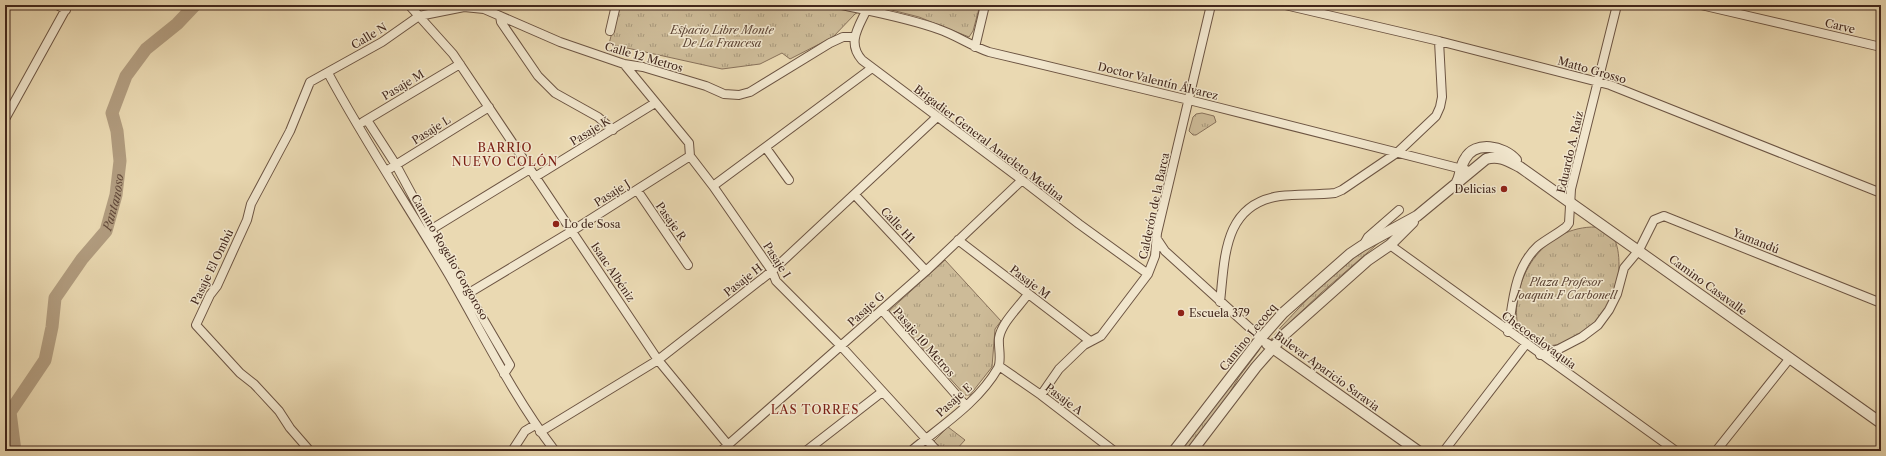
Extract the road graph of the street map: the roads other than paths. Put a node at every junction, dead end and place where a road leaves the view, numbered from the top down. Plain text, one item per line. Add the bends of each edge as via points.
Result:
1 (57, 5) edge
2 (409, 5) edge
3 (616, 5) edge
4 (842, 5) edge
5 (985, 5) edge
6 (1211, 5) edge
7 (1285, 5) edge
8 (1617, 5) edge
9 (1701, 5) edge
10 (67, 7) edge
11 (866, 10) junction
12 (419, 16) junction
13 (500, 16) junction
14 (610, 30) dead end
15 (855, 37) junction
16 (1439, 42) junction
17 (975, 47) junction
18 (1881, 47) edge
19 (460, 64) junction
20 (624, 64) junction
21 (872, 68) junction
22 (328, 73) junction
23 (1598, 81) junction
24 (1189, 100) junction
25 (655, 103) junction
26 (489, 107) junction
27 (937, 117) junction
28 (5, 119) edge
29 (367, 120) junction
30 (357, 126) junction
31 (613, 130) junction
32 (766, 148) junction
33 (1398, 152) junction
34 (690, 156) junction
35 (396, 165) junction
36 (1520, 167) junction
37 (1466, 170) junction
38 (386, 171) junction
39 (533, 173) junction
40 (790, 180) dead end
41 (1022, 180) junction
42 (713, 186) junction
43 (637, 190) junction
44 (1881, 193) edge
45 (855, 195) junction
46 (1570, 202) junction
47 (1399, 210) dead end
48 (1417, 216) junction
49 (572, 231) junction
50 (428, 232) junction
51 (1157, 239) junction
52 (958, 240) junction
53 (1390, 245) junction
54 (1362, 246) junction
55 (1639, 250) junction
56 (688, 264) dead end
57 (926, 270) junction
58 (772, 271) junction
59 (1148, 274) junction
60 (1028, 294) junction
61 (465, 295) junction
62 (1220, 302) junction
63 (1881, 303) edge
64 (882, 310) junction
65 (1508, 332) junction
66 (1261, 338) junction
67 (1090, 341) junction
68 (1526, 344) junction
69 (841, 346) junction
70 (1272, 348) junction
71 (1540, 355) junction
72 (1790, 358) junction
73 (658, 360) junction
74 (999, 366) junction
75 (882, 392) junction
76 (1041, 395) junction
77 (966, 406) junction
78 (1881, 423) edge
79 (535, 425) junction
80 (540, 432) junction
81 (926, 439) junction
82 (727, 449) edge
83 (310, 451) edge
84 (512, 451) edge
85 (555, 451) edge
86 (806, 451) edge
87 (911, 451) edge
88 (937, 451) edge
89 (1114, 451) edge
90 (1174, 451) edge
91 (1192, 451) edge
92 (1418, 451) edge
93 (1444, 451) edge
94 (1676, 451) edge
95 (1716, 451) edge

1 - 10 street
2 - 12 street, Isaac Albéniz
3 - 14 street
4 - 11 street, Doctor Valentín Álvarez
5 - 17 street
6 - 24 street, Calderón de la Barca
7 - 16 street, Matto Grosso
8 - 23 street, Eduardo A. Raíz
9 - 18 street, Carve
10 - 28 street
11 - 15 street
11 - 17 street, Doctor Valentín Álvarez via 936,28
12 - 13 street, Calle 12 Metros via 464,6 484,9
12 - 19 street, Isaac Albéniz
12 - 22 street, Calle N via 382,42
13 - 20 street, Calle 12 Metros via 560,42
13 - 31 street via 501,22 546,84 555,93 598,117
15 - 20 street, Calle 12 Metros via 843,37 830,43 750,92 739,95 724,94 642,66
15 - 21 street, Brigadier General Anacleto Medina via 855,52
16 - 23 street, Matto Grosso
16 - 33 street via 1442,97 1440,107 1436,116
17 - 24 street, Doctor Valentín Álvarez
19 - 26 street, Isaac Albéniz
19 - 29 street, Pasaje M
20 - 25 street, Pasaje I
21 - 27 street, Brigadier General Anacleto Medina
21 - 32 street
22 - 30 street, Camino Rogelio Gorgoroso
22 - 83 street, Pasaje El Ombú via 317,76 310,82 290,131 251,204 247,220 196,325 279,411
23 - 44 street, Matto Grosso
23 - 46 street, Eduardo A. Raíz
24 - 33 street, Doctor Valentín Álvarez
24 - 51 street, Calderón de la Barca
25 - 31 street, Pasaje K
25 - 34 street, Pasaje I via 689,143
26 - 35 street, Pasaje L
26 - 39 street, Isaac Albéniz
27 - 41 street, Brigadier General Anacleto Medina
27 - 45 street, Pasaje H
29 - 30 street, Pasaje M
29 - 35 street
30 - 38 street, Camino Rogelio Gorgoroso
31 - 39 street, Pasaje K
32 - 40 street
32 - 42 street
33 - 37 street, Doctor Valentín Álvarez
33 - 62 street via 1335,193 1279,196 1253,206 1241,216 1232,227 1226,249
34 - 42 street, Pasaje I
34 - 43 street, Pasaje J
35 - 38 street, Pasaje L
35 - 50 street
36 - 37 street via 1503,158 1492,157
36 - 37 street, Camino Lecocq via 1514,158 1504,151 1486,147 1468,154
36 - 46 street, Camino Casavalle
37 - 48 street, Camino Lecocq via 1457,183
38 - 50 street, Camino Rogelio Gorgoroso
39 - 49 street, Isaac Albéniz
39 - 50 street, Pasaje K
41 - 52 street, Pasaje G
41 - 59 street, Brigadier General Anacleto Medina
42 - 58 street, Pasaje I
43 - 49 street, Pasaje J
43 - 56 street, Pasaje R
45 - 57 street, Calle H1
45 - 58 street, Pasaje H
46 - 55 street, Camino Casavalle
46 - 65 street, Eduardo A. Raíz via 1570,218 1566,227 1537,247 1523,266 1513,295
47 - 54 street via 1368,237
48 - 53 street, Camino Lecocq
48 - 54 street, Camino Lecocq
49 - 61 street, Pasaje J
49 - 73 street, Isaac Albéniz
50 - 61 street, Camino Rogelio Gorgoroso
51 - 59 street, Calderón de la Barca via 1154,264
51 - 62 street, Bulevar Aparicio Saravia via 1165,251
52 - 57 street, Pasaje G
52 - 60 street, Pasaje M
53 - 65 street, Checoeslovaquia
53 - 70 street, Camino Lecocq via 1368,260 1324,298
54 - 66 street, Camino Lecocq via 1283,312
55 - 63 street, Yamandú via 1654,220 1664,216
55 - 71 street via 1624,268 1617,294 1598,325 1559,349
55 - 72 street, Camino Casavalle
57 - 64 street, Pasaje G
58 - 69 street, Pasaje I via 776,281
58 - 73 street, Pasaje H
59 - 67 street, Calderón de la Barca via 1101,336
60 - 67 street, Pasaje M
60 - 74 street via 1000,336
61 - 79 street, Camino Rogelio Gorgoroso via 504,374
62 - 66 street, Bulevar Aparicio Saravia
64 - 69 street, Pasaje G
64 - 77 street, Pasaje 10 Metros
65 - 68 street, Checoeslovaquia
66 - 70 street, Bulevar Aparicio Saravia
66 - 90 street, Camino Lecocq
67 - 76 street, Calderón de la Barca via 1059,370
68 - 71 street, Checoeslovaquia
68 - 93 street
69 - 75 street, Pasaje I
69 - 82 street, Pasaje G
70 - 91 street, Camino Lecocq
70 - 92 street, Bulevar Aparicio Saravia
71 - 94 street, Checoeslovaquia
72 - 78 street, Camino Casavalle
72 - 95 street
73 - 80 street, Pasaje H
73 - 82 street, Isaac Albéniz
74 - 76 street, Pasaje A
74 - 77 street, Pasaje E via 974,400
75 - 81 street, Pasaje I
75 - 86 street
76 - 89 street, Pasaje A
77 - 81 street, Pasaje E
79 - 80 street, Camino Rogelio Gorgoroso
79 - 84 street via 525,431
80 - 85 street, Camino Rogelio Gorgoroso
81 - 87 street, Pasaje E
81 - 88 street, Pasaje I

